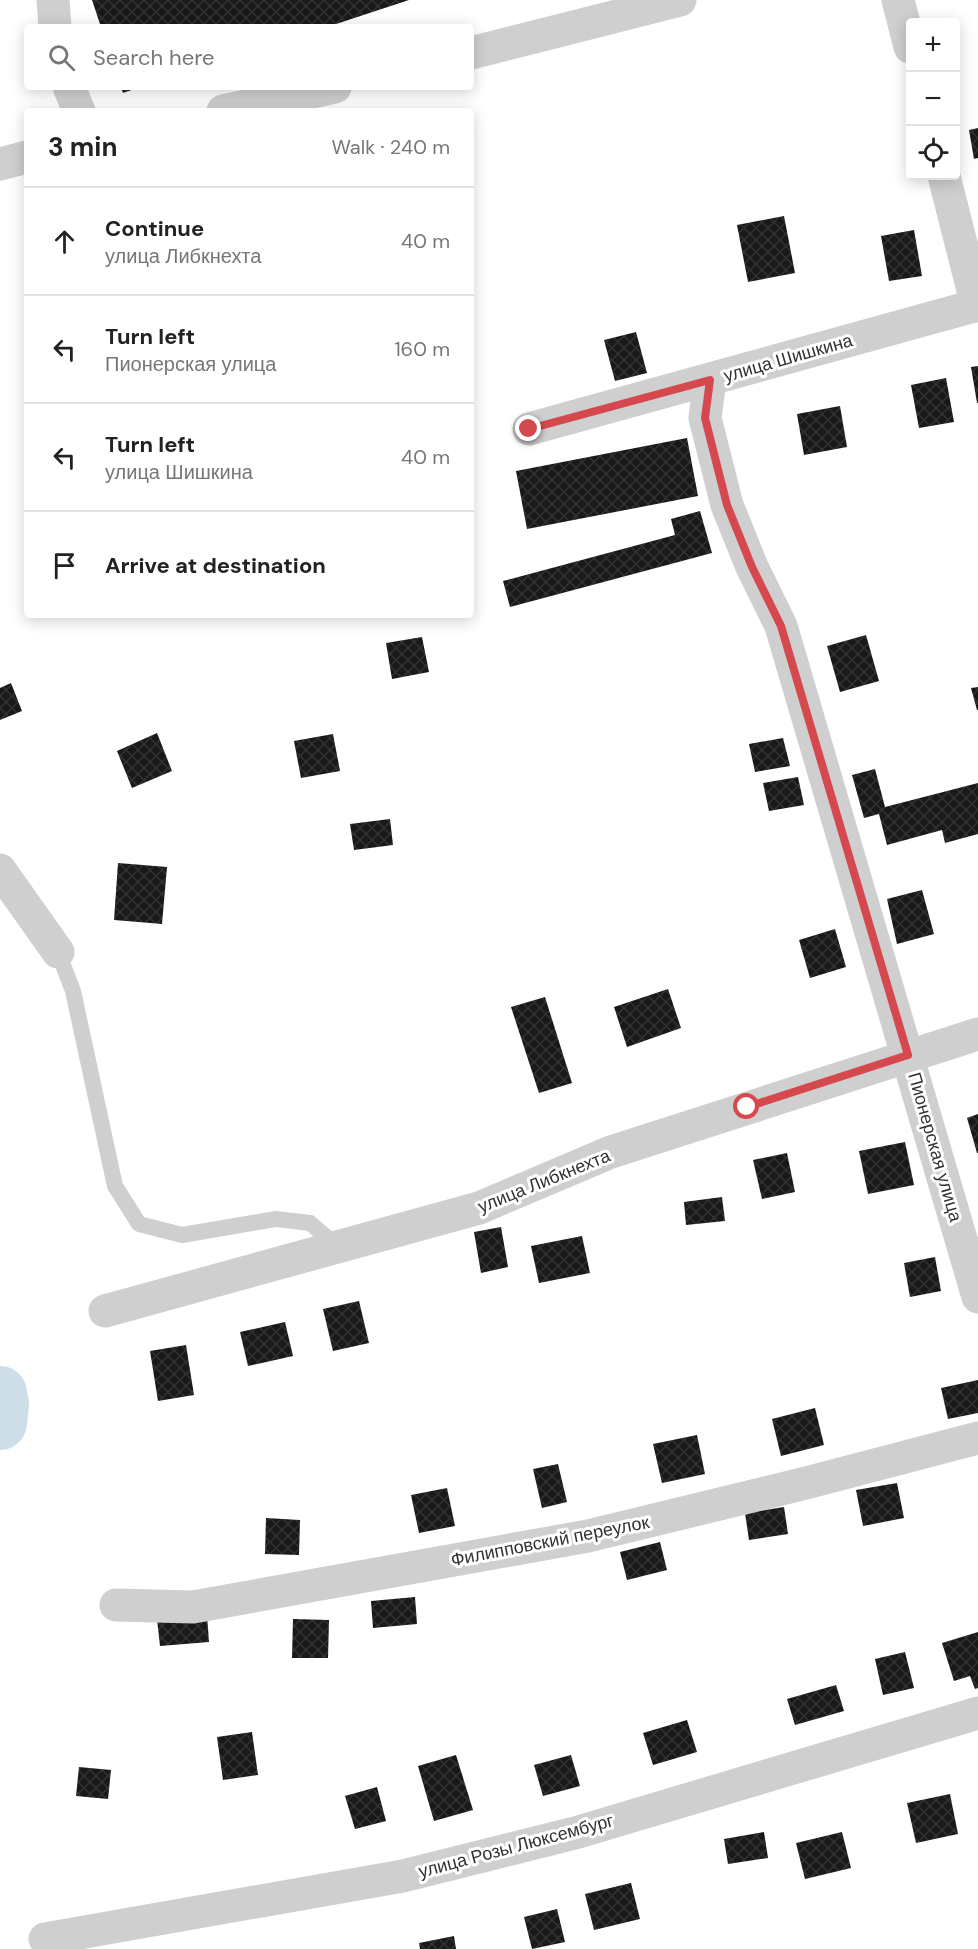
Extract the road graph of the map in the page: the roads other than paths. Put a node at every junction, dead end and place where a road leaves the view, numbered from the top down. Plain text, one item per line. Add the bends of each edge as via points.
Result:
1 (53, 0) edge
2 (680, 0) edge
3 (898, 0) edge
4 (55, 24) edge
5 (906, 31) edge
6 (474, 52) edge
7 (70, 90) edge
8 (321, 90) edge
9 (78, 108) edge
10 (237, 108) edge
11 (24, 158) edge
12 (0, 164) edge
13 (945, 180) edge
14 (978, 305) edge
15 (710, 380) junction
16 (529, 429) dead end
17 (0, 870) edge
18 (58, 952) joint
19 (978, 1034) edge
20 (908, 1055) junction
21 (338, 1247) junction
22 (978, 1297) edge
23 (105, 1311) dead end
24 (978, 1438) edge
25 (116, 1605) dead end
26 (978, 1713) edge
27 (42, 1944) edge

1 - 4 street
2 - 6 street
3 - 5 street
7 - 9 street
8 - 10 street
11 - 12 street
13 - 14 street
14 - 15 street, улица Шишкина
15 - 16 street, улица Шишкина
15 - 20 street, Пионерская улица via 705,418 727,505 781,626
17 - 18 street
18 - 21 lane via 73,991 115,1186 139,1224 182,1235 276,1219 299,1221 310,1223
19 - 20 street, улица Либкнехта
20 - 21 street, улица Либкнехта via 611,1152 479,1208
20 - 22 street, Пионерская улица
21 - 23 street, улица Либкнехта
24 - 25 street, Филипповский переулок via 588,1536 193,1607
26 - 27 street, улица Розы Люксембург via 575,1833 403,1876

